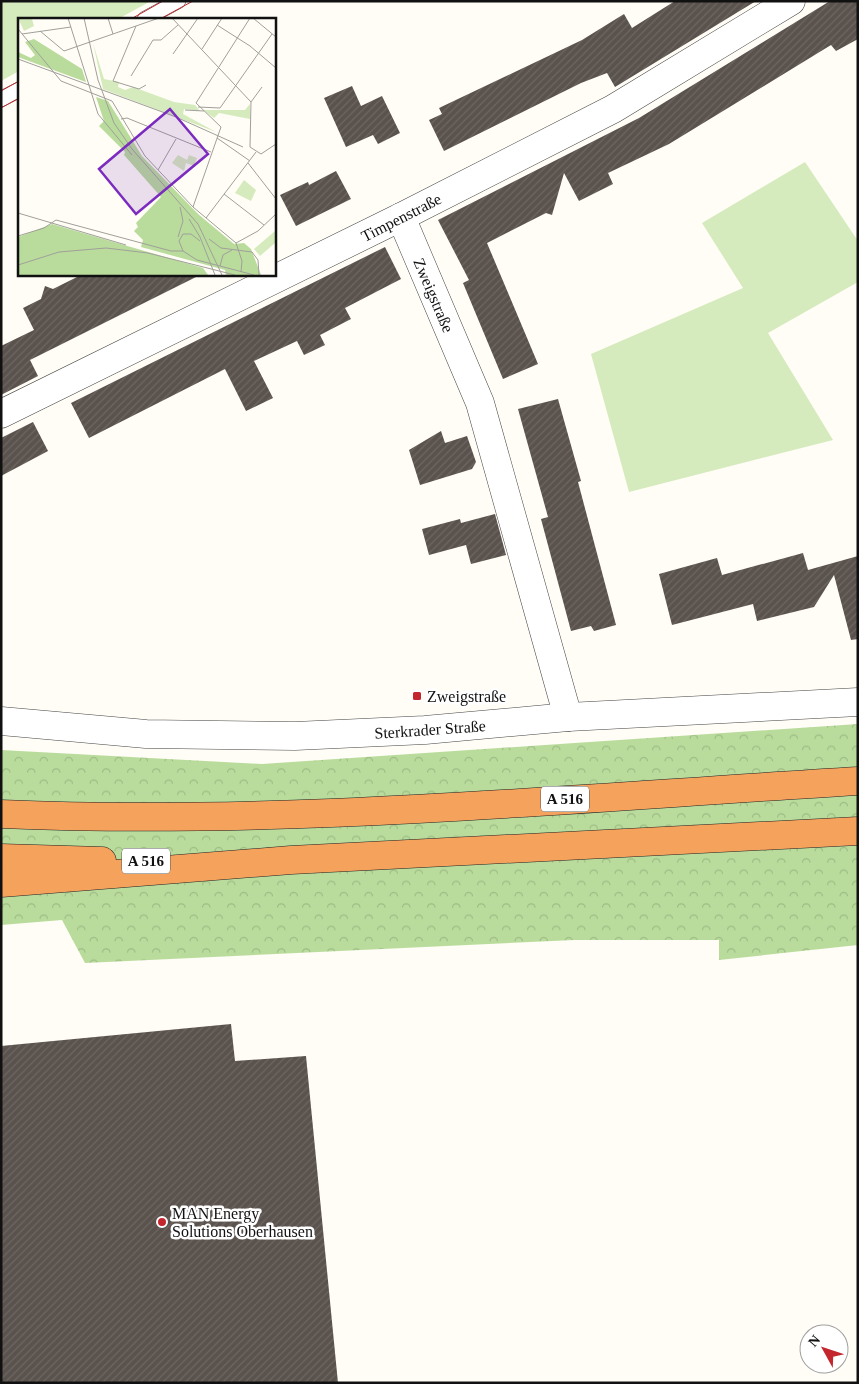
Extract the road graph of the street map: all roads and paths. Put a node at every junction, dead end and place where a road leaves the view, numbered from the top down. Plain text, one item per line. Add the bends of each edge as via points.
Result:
1 (178, 1) edge
2 (791, 1) edge
3 (147, 18) edge
4 (18, 90) edge
5 (1, 99) edge
6 (401, 217) junction
7 (1, 414) edge
8 (858, 702) edge
9 (568, 718) junction
10 (1, 721) edge
11 (858, 781) edge
12 (1, 814) edge
13 (858, 831) edge
14 (1, 858) edge
15 (291, 860) junction
16 (1, 883) edge

1 - 3 lane
2 - 6 street, Timpenstraße via 613,109
4 - 5 lane
6 - 7 street, Timpenstraße
6 - 9 street, Zweigstraße via 480,404
8 - 9 street, Sterkrader Straße
9 - 10 street, Sterkrader Straße via 425,730 295,736 146,734
11 - 12 highway, A 516 via 273,815 93,818
13 - 15 highway, A 516
14 - 15 highway, A 516
15 - 16 highway

